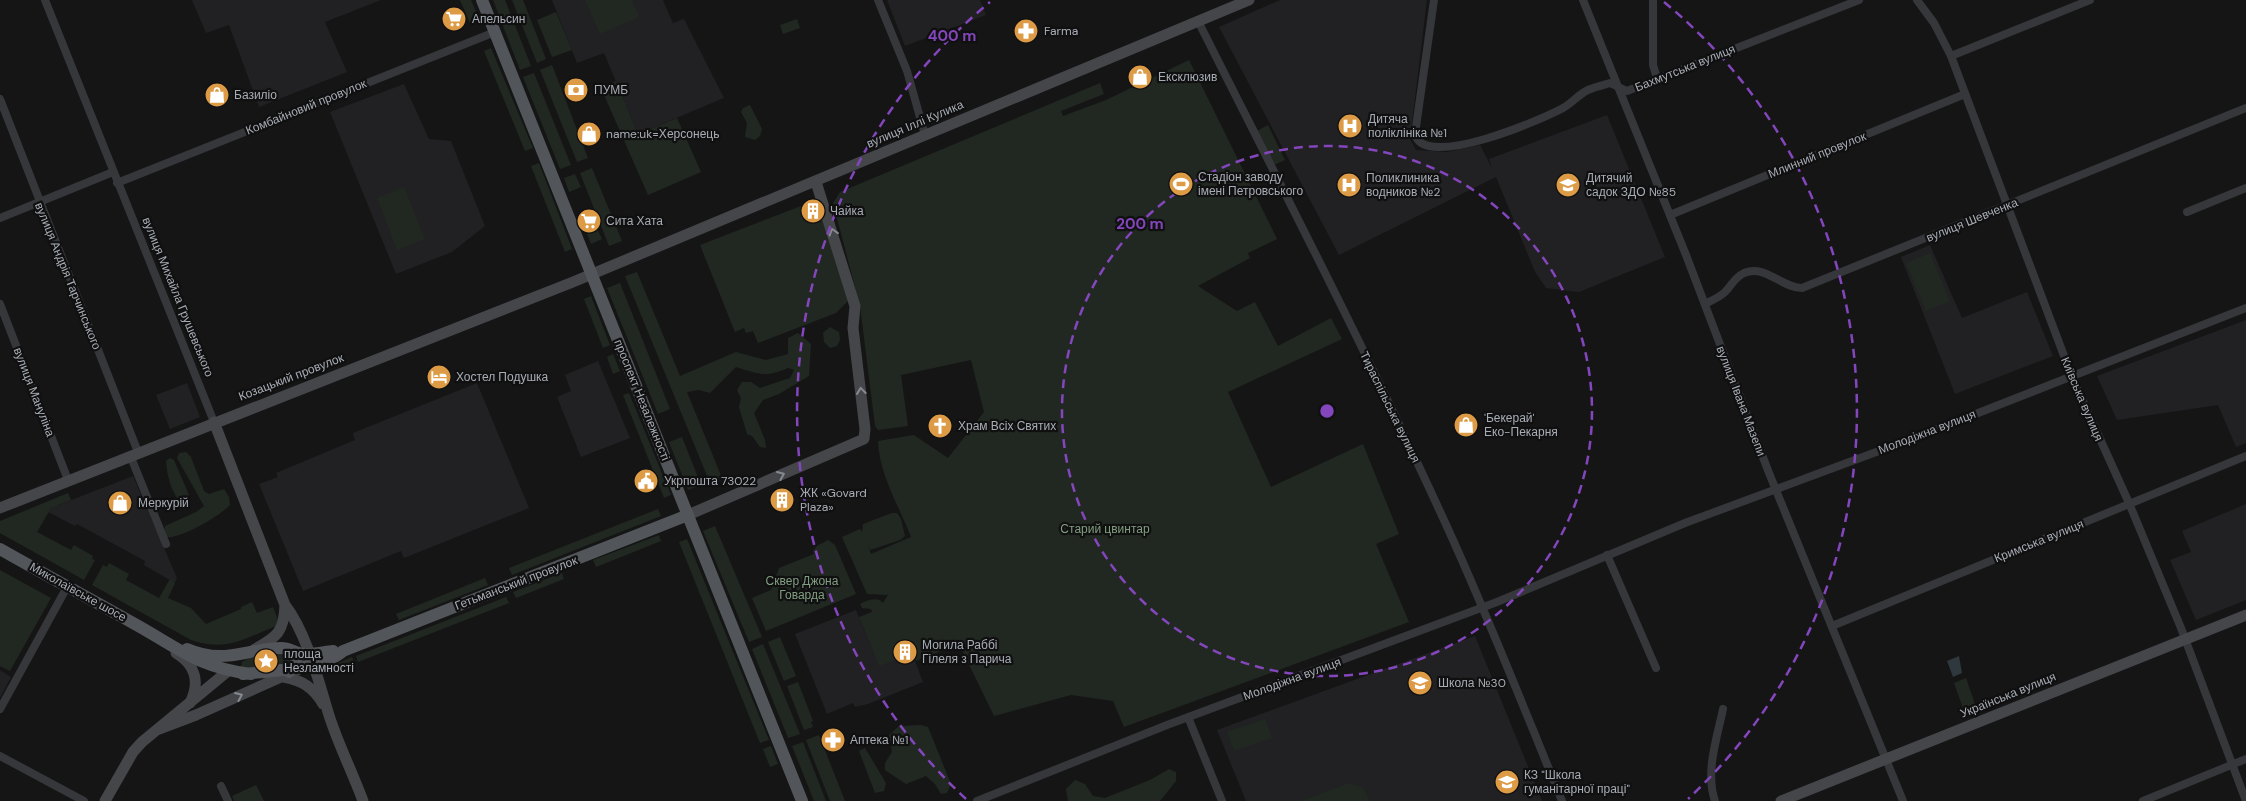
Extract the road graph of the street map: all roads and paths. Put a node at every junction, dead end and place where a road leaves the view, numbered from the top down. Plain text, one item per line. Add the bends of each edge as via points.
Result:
1 (45, 0) edge
2 (482, 0) edge
3 (878, 0) edge
4 (1249, 0) edge
5 (1434, 0) edge
6 (1583, 0) edge
7 (1654, 0) edge
8 (1859, 0) edge
9 (1917, 0) edge
10 (2090, 0) edge
11 (2076, 3) edge
12 (1198, 21) junction
13 (495, 32) junction
14 (1951, 56) junction
15 (1657, 78) junction
16 (1618, 86) junction
17 (1964, 94) junction
18 (0, 99) edge
19 (2246, 108) edge
20 (925, 135) junction
21 (113, 172) junction
22 (816, 182) junction
23 (118, 183) junction
24 (2246, 188) edge
25 (39, 202) junction
26 (2006, 206) junction
27 (2187, 212) dead end
28 (1670, 216) junction
29 (0, 218) edge
30 (593, 274) junction
31 (0, 304) edge
32 (1705, 304) junction
33 (2246, 308) edge
34 (2072, 377) junction
35 (214, 422) junction
36 (134, 454) junction
37 (2246, 456) edge
38 (68, 480) junction
39 (1775, 489) junction
40 (2129, 503) junction
41 (0, 508) edge
42 (688, 515) junction
43 (166, 544) dead end
44 (0, 549) edge
45 (1607, 555) junction
46 (68, 586) junction
47 (285, 605) junction
48 (1482, 606) junction
49 (2246, 615) edge
50 (1832, 626) junction
51 (157, 636) junction
52 (2185, 638) junction
53 (313, 656) junction
54 (242, 658) junction
55 (1656, 668) dead end
56 (228, 671) junction
57 (288, 673) junction
58 (243, 674) junction
59 (320, 680) junction
60 (321, 695) junction
61 (190, 704) junction
62 (0, 708) edge
63 (1723, 710) dead end
64 (1188, 717) junction
65 (158, 729) junction
66 (0, 756) edge
67 (1886, 758) junction
68 (2246, 759) edge
69 (2232, 764) junction
70 (221, 786) dead end
71 (84, 801) edge
72 (105, 801) edge
73 (228, 801) edge
74 (363, 801) edge
75 (802, 801) edge
76 (976, 801) edge
77 (1222, 801) edge
78 (1562, 801) edge
79 (1715, 801) edge
80 (1781, 801) edge
81 (1903, 801) edge
82 (2143, 801) edge
83 (2246, 801) edge

1 - 21 street, вулиця Михайла Грушевського
2 - 13 main road, проспект Незалежності
3 - 20 street via 907,71
4 - 12 street, вулиця Іллі Кулика
5 - 16 street, Бахмутська вулиця via 1415,134 1417,140 1429,146 1448,148 1482,141 1564,108 1586,90 1610,83
6 - 16 street, вулиця Івана Мазепи
7 - 15 street via 1653,65
8 - 15 street, Бахмутська вулиця
9 - 14 street, Київська вулиця via 1934,23
10 - 11 street
11 - 14 street
12 - 20 street, вулиця Іллі Кулика
12 - 48 street, Тираспільська вулиця via 1404,434
13 - 23 street, Комбайновий провулок
13 - 30 main road, проспект Незалежності
14 - 17 street, Київська вулиця
15 - 16 street, Бахмутська вулиця via 1627,91
16 - 28 street, вулиця Івана Мазепи
17 - 26 street, Київська вулиця
17 - 28 street, Млинний провулок
18 - 25 street, вулиця Андрія Тарчинського
19 - 26 street, вулиця Шевченка
20 - 22 street, вулиця Іллі Кулика
21 - 23 street, вулиця Михайла Грушевського
21 - 25 street
22 - 30 street, вулиця Іллі Кулика
42 -> 22 street via 864,439 853,328 855,306
23 - 35 street, вулиця Михайла Грушевського
24 - 27 street
25 - 29 street
25 - 36 street, вулиця Андрія Тарчинського
26 - 32 street, вулиця Шевченка via 1802,288 1794,288 1761,271 1744,273 1726,292
26 - 34 street, Київська вулиця
28 - 32 street, вулиця Івана Мазепи
30 - 35 street, Козацький провулок
30 - 42 main road, проспект Незалежності
31 - 38 street, вулиця Мануліна
32 - 39 street, вулиця Івана Мазепи
33 - 34 street, Молодіжна вулиця
34 - 39 street, Молодіжна вулиця
34 - 40 street, Київська вулиця
35 - 36 street, Козацький провулок
35 - 47 street, вулиця Михайла Грушевського
36 - 38 street, Козацький провулок
36 - 43 street, вулиця Андрія Тарчинського
37 - 40 street, Кримська вулиця
38 - 41 street, Козацький провулок
39 - 45 street, Молодіжна вулиця
39 - 50 street, вулиця Івана Мазепи
40 - 50 street, Кримська вулиця
40 - 52 street, Київська вулиця
42 - 53 main road, Гетьманський провулок via 343,651
42 - 75 main road, проспект Незалежності
44 - 46 main road, Миколаївське шосе
45 - 48 street, Молодіжна вулиця
45 - 55 street
46 - 51 main road, Миколаївське шосе
46 - 62 street
47 - 53 street
47 - 54 street via 279,632 271,641
48 - 64 street, Молодіжна вулиця
48 - 78 street, Тираспільська вулиця
49 - 52 street, Українська вулиця
50 - 67 street, вулиця Івана Мазепи
51 - 54 main road via 202,654
51 - 56 main road via 199,662
51 - 61 street via 163,645 186,659 193,669 195,690
52 - 67 street, Українська вулиця
52 - 69 street, Київська вулиця
53 - 54 main road via 283,648
53 - 57 main road
53 - 59 street
53 - 59 street via 321,669
53 - 60 street
54 - 56 main road
54 - 58 main road via 238,666
56 - 58 main road
56 - 61 street
57 - 58 main road
57 - 60 street
65 -> 57 street
59 - 60 street
60 - 74 street
61 - 65 street
63 - 79 street via 1710,784
64 - 76 street, Молодіжна вулиця
64 - 77 street
65 - 72 street via 133,752
66 - 71 street
67 - 80 street, Українська вулиця
67 - 81 street, вулиця Івана Мазепи
68 - 69 street
69 - 82 street
69 - 83 street, Київська вулиця
70 - 73 street

